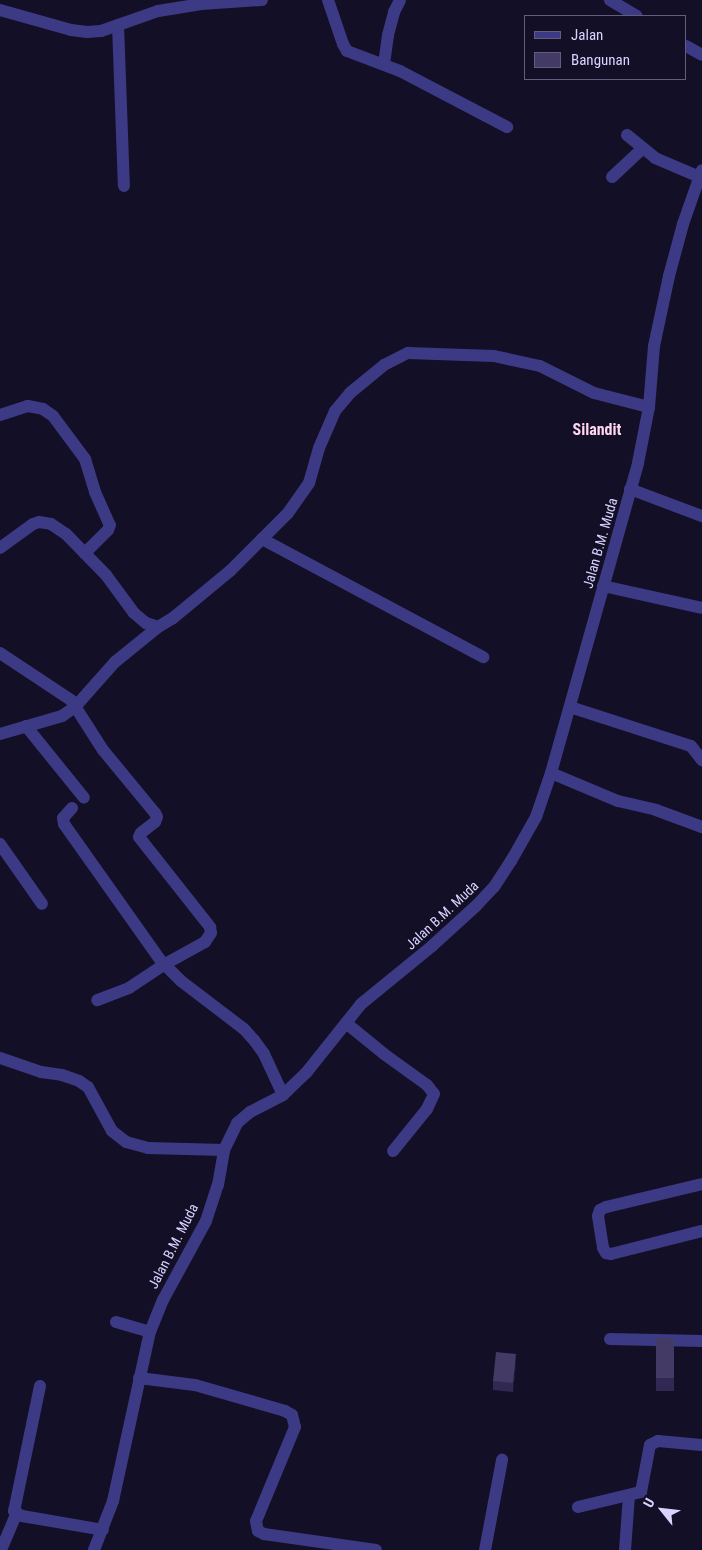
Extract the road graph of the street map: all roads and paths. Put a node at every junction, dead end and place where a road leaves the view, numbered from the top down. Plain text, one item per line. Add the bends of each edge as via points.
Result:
1 (262, 0) edge
2 (328, 0) edge
3 (400, 0) edge
4 (610, 0) edge
5 (0, 10) edge
6 (635, 15) edge
7 (118, 25) junction
8 (687, 47) edge
9 (702, 56) edge
10 (384, 64) junction
11 (506, 127) dead end
12 (627, 135) dead end
13 (643, 148) junction
14 (701, 175) edge
15 (612, 177) dead end
16 (124, 186) dead end
17 (649, 407) junction
18 (0, 415) edge
19 (630, 489) junction
20 (702, 516) edge
21 (262, 539) junction
22 (0, 548) edge
23 (85, 553) junction
24 (603, 586) junction
25 (702, 608) edge
26 (158, 627) junction
27 (0, 653) edge
28 (483, 657) dead end
29 (570, 707) junction
30 (75, 708) junction
31 (26, 726) junction
32 (0, 734) edge
33 (702, 760) edge
34 (552, 773) junction
35 (84, 798) dead end
36 (72, 808) dead end
37 (702, 827) edge
38 (0, 844) edge
39 (42, 904) dead end
40 (165, 964) junction
41 (97, 1000) dead end
42 (346, 1022) junction
43 (0, 1058) edge
44 (283, 1095) junction
45 (224, 1150) junction
46 (393, 1152) dead end
47 (702, 1184) edge
48 (702, 1232) edge
49 (116, 1322) dead end
50 (150, 1332) junction
51 (610, 1340) dead end
52 (702, 1341) edge
53 (139, 1378) junction
54 (40, 1386) dead end
55 (702, 1445) edge
56 (502, 1460) dead end
57 (629, 1496) junction
58 (578, 1507) dead end
59 (16, 1514) junction
60 (103, 1530) junction
61 (1, 1550) edge
62 (94, 1550) edge
63 (376, 1550) edge
64 (485, 1550) edge
65 (625, 1550) edge

1 - 7 street via 158,11
2 - 10 street via 347,51
3 - 10 street via 388,35
4 - 6 street
5 - 7 street via 87,32
7 - 16 street
8 - 9 street
10 - 11 street
12 - 13 street
13 - 14 street via 658,160
13 - 15 street
14 - 17 street, Jalan B.M. Muda via 669,276 654,346
17 - 19 street, Jalan B.M. Muda
17 - 21 street via 594,393 540,366 494,356 408,353 384,365 350,393 335,411 309,483 288,513
18 - 23 street via 28,406 43,409 53,416 85,458 95,492 110,525
19 - 20 street
19 - 24 street, Jalan B.M. Muda
21 - 26 street via 230,571
21 - 28 street
22 - 23 street via 33,524 45,522 66,534
23 - 26 street via 134,612 146,623
24 - 25 street
24 - 29 street, Jalan B.M. Muda
26 - 30 street via 115,662
27 - 30 street via 65,694
29 - 33 street via 691,746
29 - 34 street, Jalan B.M. Muda
30 - 31 street via 62,716
30 - 40 street via 103,750 155,812 155,822 139,837 210,927 211,933 205,942
31 - 32 street
31 - 35 street
34 - 37 street via 618,801 656,810
34 - 42 street, Jalan B.M. Muda via 536,817 494,887 432,946 362,1004
36 - 40 street via 63,818 64,824
38 - 39 street
40 - 41 street via 129,988
40 - 44 street via 181,982 254,1040
42 - 44 street, Jalan B.M. Muda via 306,1074
42 - 46 street via 434,1094
43 - 45 street via 79,1081 88,1088 112,1131 126,1142 148,1148
44 - 45 street, Jalan B.M. Muda via 250,1112 237,1123
45 - 50 street, Jalan B.M. Muda via 218,1185 206,1221 163,1300
47 - 48 street via 606,1207 598,1216 603,1248 611,1254
49 - 50 street
50 - 53 street, Jalan B.M. Muda
51 - 52 street
53 - 60 street, Jalan B.M. Muda via 117,1483
53 - 63 street via 195,1386 292,1415 295,1427 256,1520 258,1531
54 - 59 street via 29,1447 13,1506
55 - 57 street via 658,1441 650,1445 641,1492
56 - 64 street
57 - 58 street
57 - 65 street
59 - 60 street
59 - 61 street
60 - 62 street, Jalan B.M. Muda

